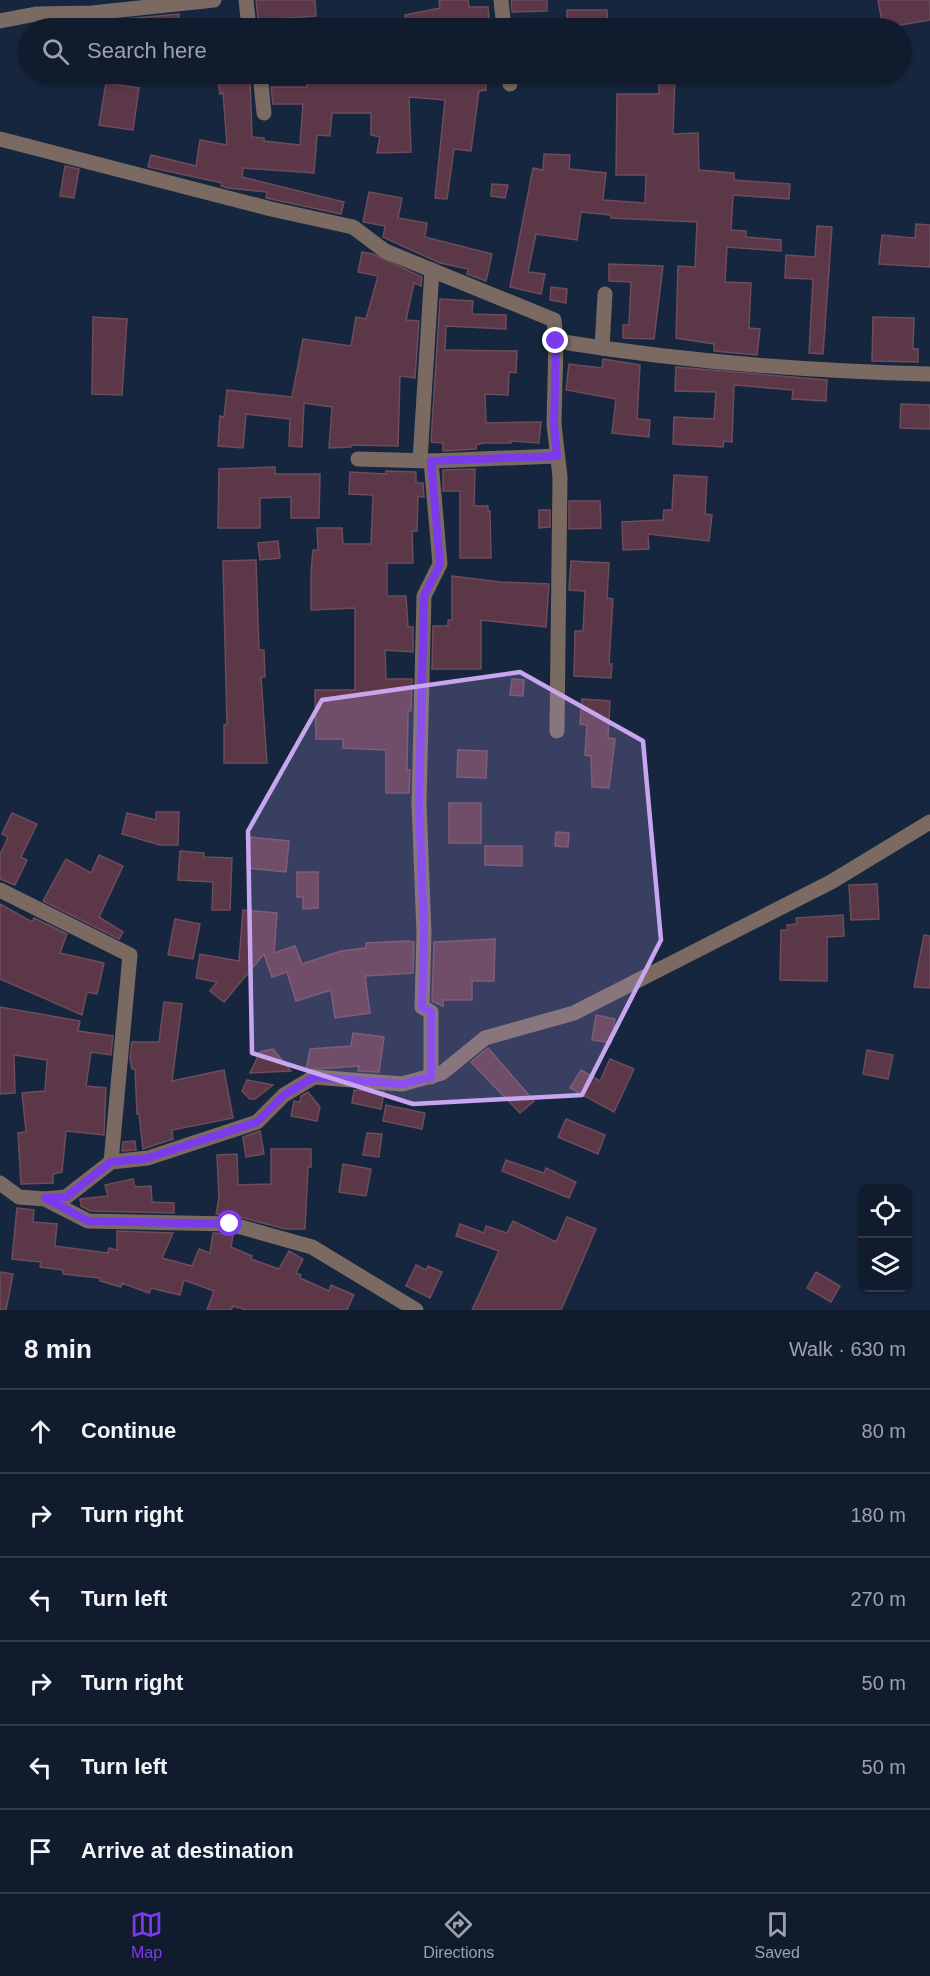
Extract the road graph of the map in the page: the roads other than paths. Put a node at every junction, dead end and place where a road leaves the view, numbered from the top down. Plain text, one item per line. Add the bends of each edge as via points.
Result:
1 (214, 0) edge
2 (246, 0) edge
3 (501, 0) edge
4 (248, 18) edge
5 (503, 18) edge
6 (0, 21) edge
7 (261, 84) edge
8 (264, 112) dead end
9 (0, 139) edge
10 (432, 270) junction
11 (606, 294) dead end
12 (556, 341) junction
13 (602, 348) junction
14 (930, 374) edge
15 (557, 456) junction
16 (358, 459) dead end
17 (425, 460) junction
18 (557, 730) dead end
19 (930, 822) edge
20 (0, 890) edge
21 (431, 1077) junction
22 (111, 1162) junction
23 (0, 1183) edge
24 (45, 1198) junction
25 (416, 1310) edge

1 - 6 street via 92,13 36,14
2 - 4 street
3 - 5 street
7 - 8 street
9 - 10 street via 353,227 385,251
10 - 12 street via 554,320
10 - 17 street
11 - 13 street
12 - 13 street
12 - 15 street
13 - 14 street via 836,372
15 - 17 street
15 - 18 street
16 - 17 street
17 - 21 street via 440,564 424,596 419,803 424,933 422,1007 431,1012
19 - 21 street via 831,882 574,1013 485,1038 442,1073
20 - 22 street via 130,955
21 - 22 street via 402,1084 314,1077 284,1095 257,1122 148,1158
22 - 24 street via 66,1197
23 - 24 street via 20,1197
24 - 25 street via 88,1221 230,1224 312,1247

